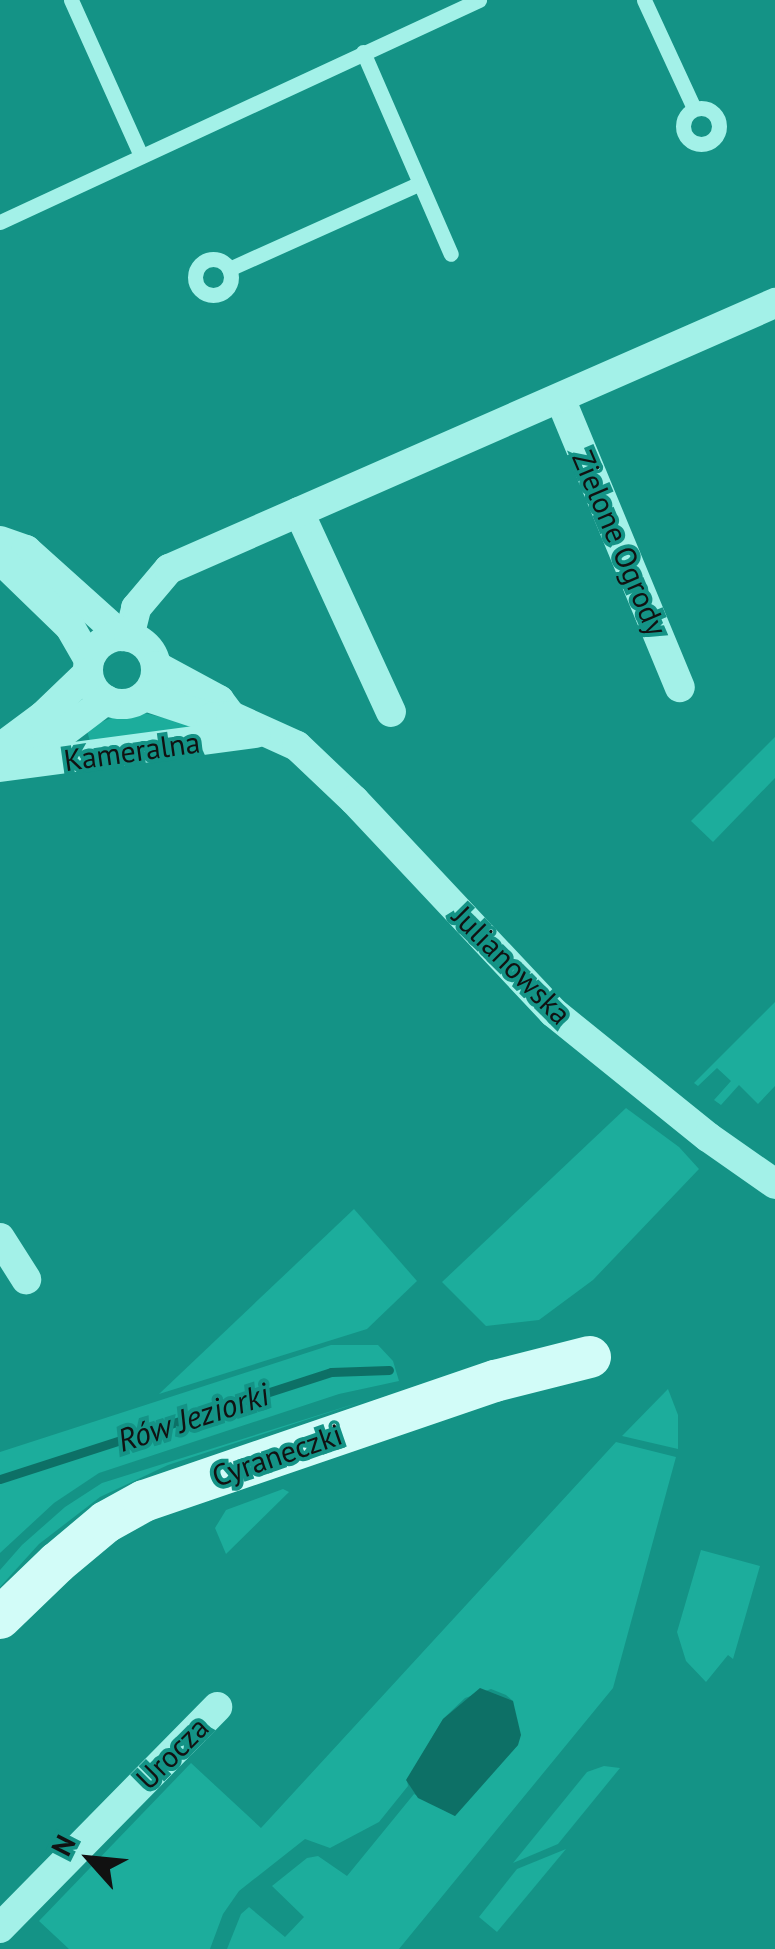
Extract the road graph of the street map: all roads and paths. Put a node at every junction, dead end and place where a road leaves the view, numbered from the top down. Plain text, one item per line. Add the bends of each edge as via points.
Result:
1 (71, 0) edge
2 (479, 0) edge
3 (644, 0) edge
4 (363, 52) junction
5 (694, 108) dead end
6 (141, 156) junction
7 (420, 183) junction
8 (0, 222) edge
9 (451, 254) dead end
10 (229, 268) dead end
11 (775, 303) edge
12 (560, 398) junction
13 (299, 512) junction
14 (0, 541) edge
15 (0, 559) edge
16 (126, 636) junction
17 (89, 666) junction
18 (156, 666) junction
19 (680, 687) dead end
20 (145, 696) junction
21 (106, 700) junction
22 (391, 712) dead end
23 (231, 716) junction
24 (264, 732) junction
25 (8, 759) edge
26 (775, 1184) edge
27 (0, 1238) edge
28 (26, 1279) dead end
29 (590, 1357) dead end
30 (0, 1618) edge
31 (217, 1707) dead end
32 (0, 1928) edge

1 - 6 lane
2 - 4 lane
3 - 5 lane
4 - 6 lane
4 - 7 lane
6 - 8 lane
7 - 9 lane
7 - 10 lane
11 - 12 street
12 - 13 street
12 - 19 street, Zielone Ogrody
13 - 16 street via 169,569 136,608
13 - 22 street
14 - 16 street via 26,550
15 - 17 street via 70,628
16 - 17 street via 100,643
16 - 18 street via 146,646
17 - 21 street via 93,688
17 - 25 street
18 - 20 street
18 - 23 street via 219,700
20 - 21 street via 127,704
20 - 23 street via 211,718
21 - 25 street
23 - 24 street, Julianowska
24 - 25 street, Kameralna via 44,764
24 - 26 street, Julianowska via 314,760 553,1012
27 - 28 street
29 - 30 street, Cyraneczki via 495,1381 144,1501 106,1522
31 - 32 street, Urocza

